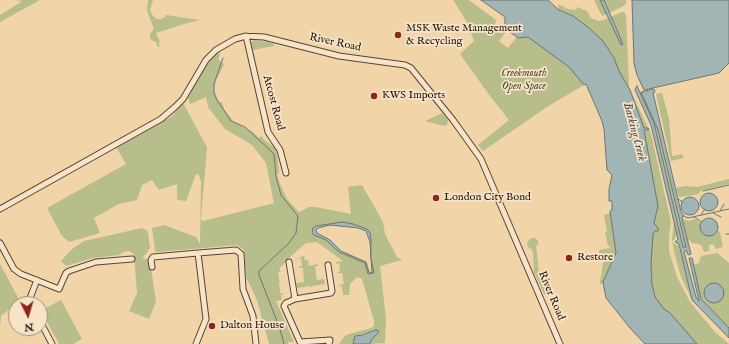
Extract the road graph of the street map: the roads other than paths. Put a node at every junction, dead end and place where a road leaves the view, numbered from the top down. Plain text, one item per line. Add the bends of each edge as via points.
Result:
1 (246, 36) junction
2 (286, 173) dead end
3 (0, 208) edge
4 (0, 243) edge
5 (198, 253) junction
6 (132, 259) dead end
7 (289, 262) dead end
8 (328, 265) dead end
9 (152, 267) dead end
10 (37, 280) junction
11 (31, 296) edge
12 (296, 299) junction
13 (196, 344) edge
14 (256, 344) edge
15 (329, 344) edge
16 (560, 344) edge

1 - 2 street, Atcost Road via 268,132 280,150
1 - 3 street, River Road via 225,44 206,60 183,99 161,119
1 - 16 street, River Road via 264,37 328,53 411,68 481,159
4 - 10 street via 14,269
5 - 9 street via 153,257
5 - 13 street via 206,319
5 - 14 street via 236,250 241,254 243,289 253,316
6 - 10 street via 96,262 69,271 59,289
7 - 12 street via 288,268
8 - 12 street via 331,293
10 - 11 street
12 - 15 street via 284,306 300,342 330,340

